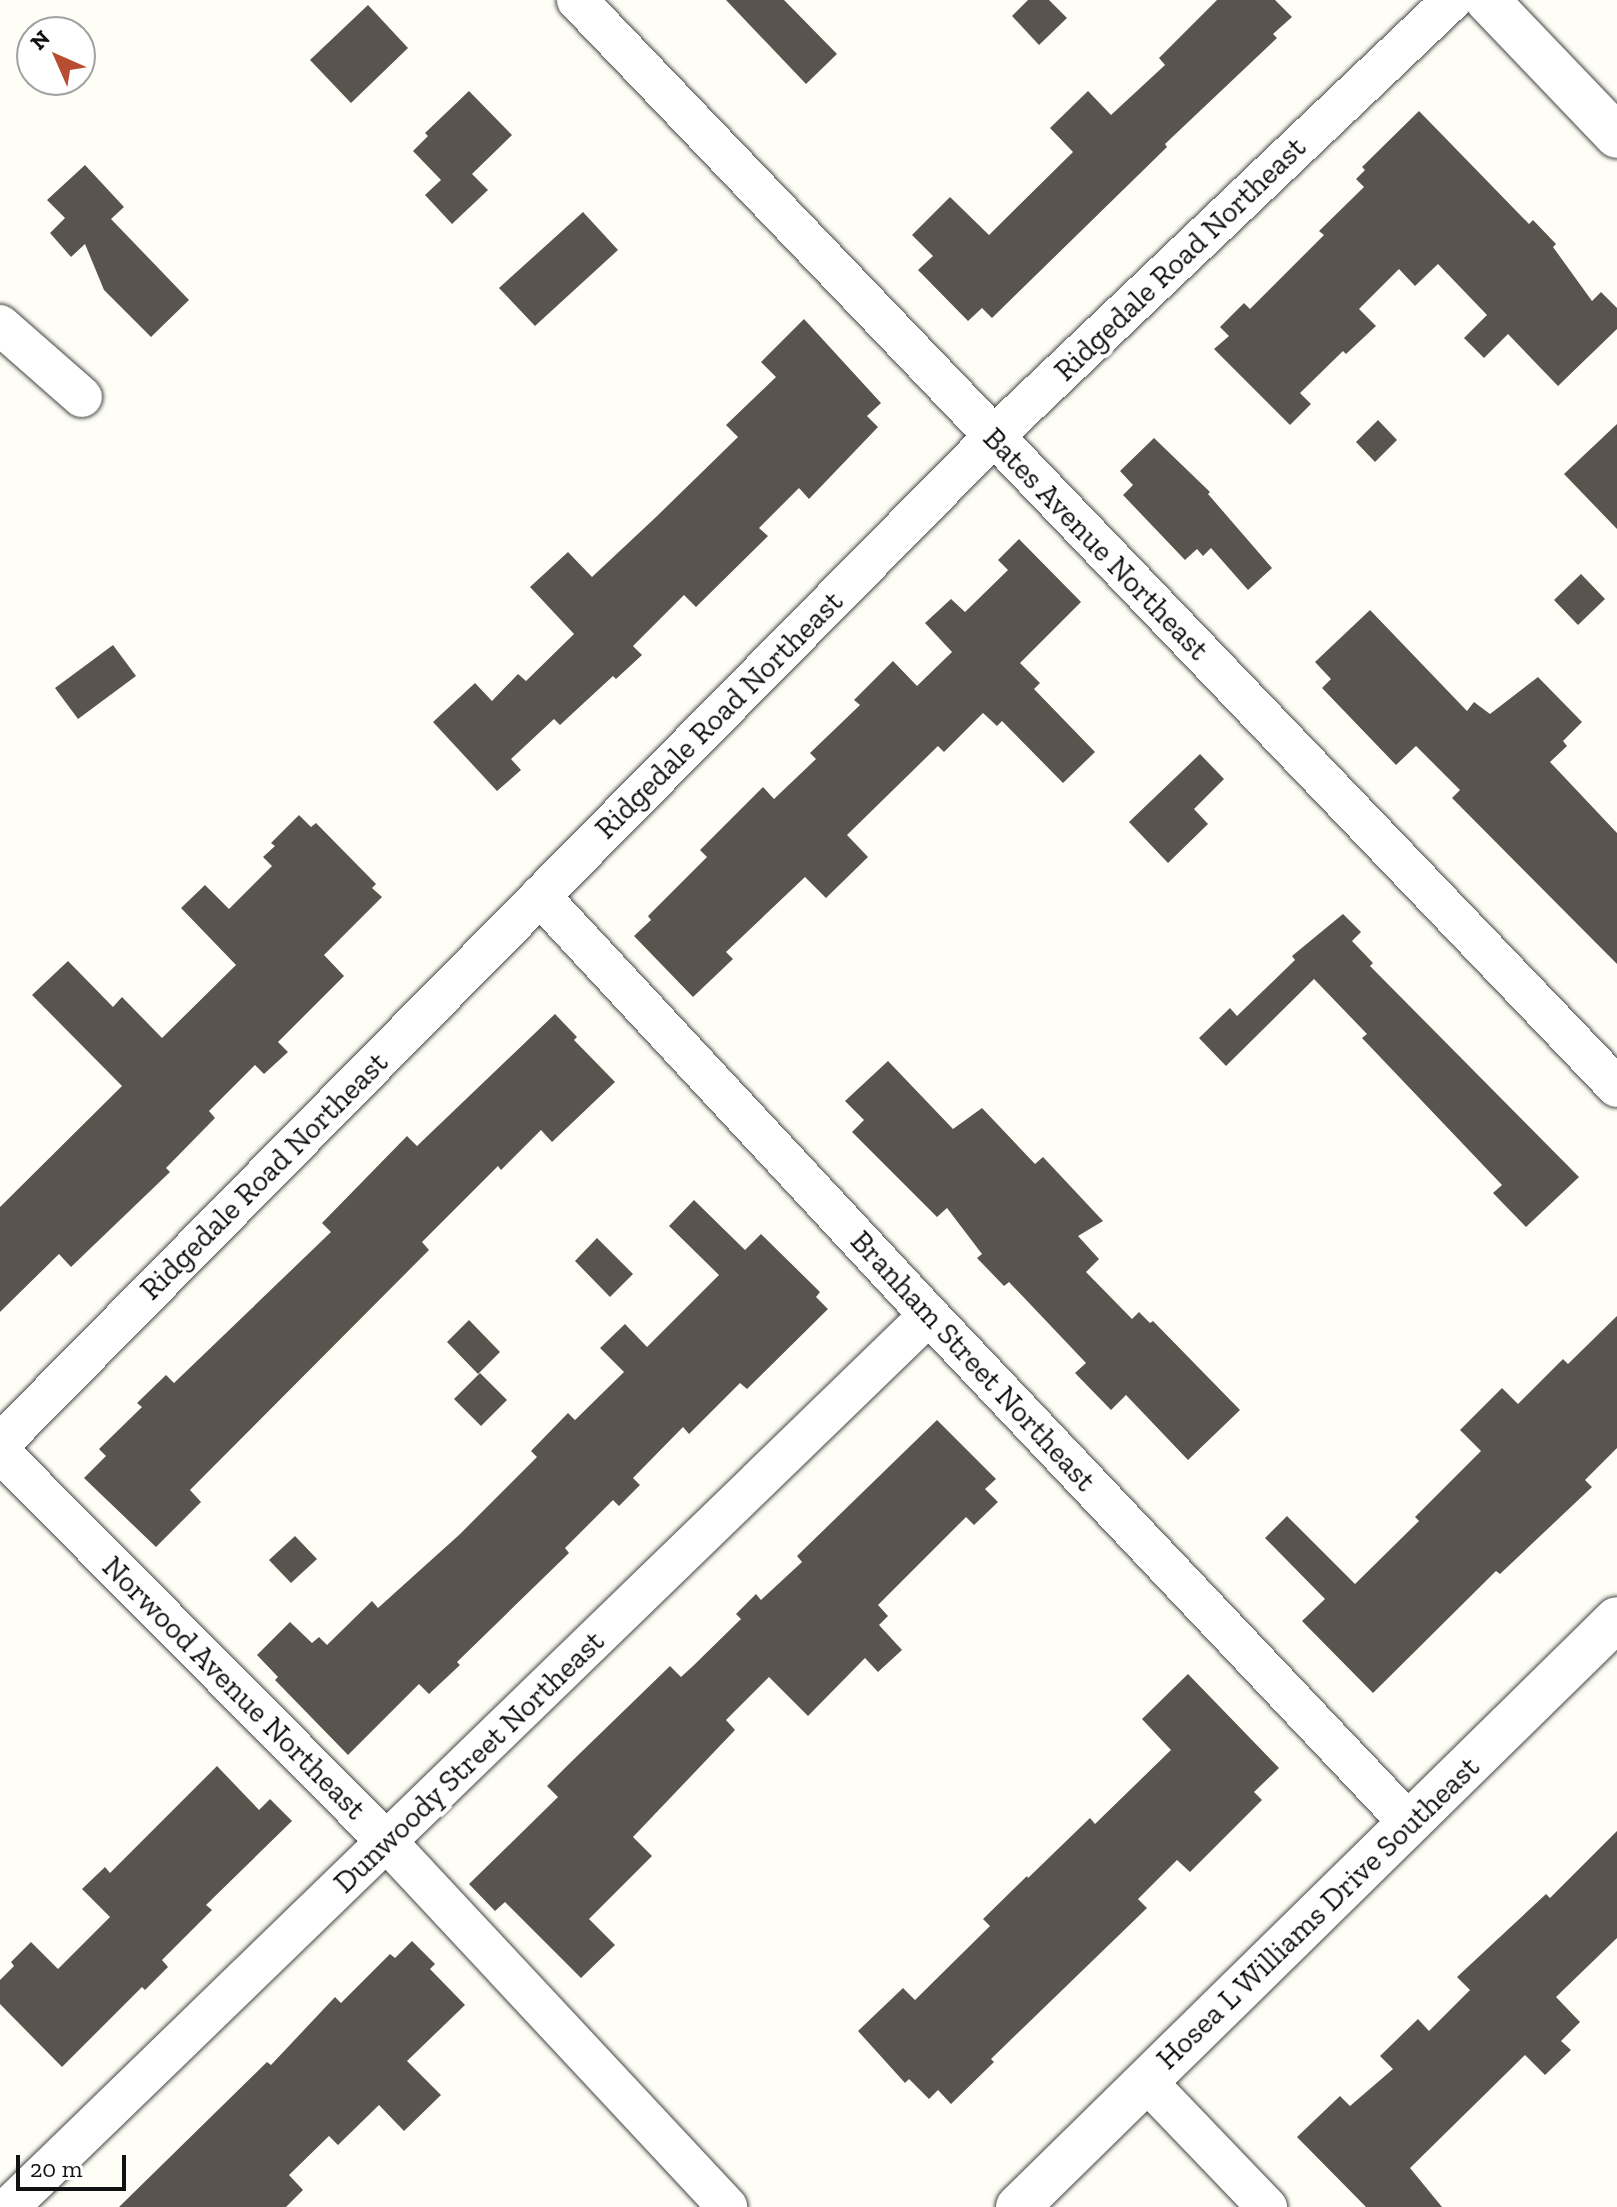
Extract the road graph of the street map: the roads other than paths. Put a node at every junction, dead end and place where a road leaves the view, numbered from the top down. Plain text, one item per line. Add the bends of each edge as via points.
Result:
1 (577, 0) edge
2 (1452, 0) edge
3 (1487, 0) edge
4 (1617, 136) edge
5 (0, 325) edge
6 (82, 397) dead end
7 (993, 437) junction
8 (540, 896) junction
9 (1617, 1087) edge
10 (929, 1315) junction
11 (0, 1444) edge
12 (0, 1452) edge
13 (1617, 1619) edge
14 (1409, 1823) junction
15 (387, 1842) junction
16 (1146, 2081) junction
17 (9, 2207) edge
18 (727, 2207) edge
19 (1018, 2207) edge
20 (1267, 2207) edge

1 - 7 street, Bates Avenue Northeast
2 - 7 street, Ridgedale Road Northeast
3 - 4 street
5 - 6 street
7 - 8 street, Ridgedale Road Northeast
7 - 9 street, Bates Avenue Northeast
8 - 10 street, Branham Street Northeast
8 - 11 street, Ridgedale Road Northeast
10 - 14 street, Branham Street Northeast
10 - 15 street, Dunwoody Street Northeast
12 - 15 street, Norwood Avenue Northeast
13 - 14 street, Hosea L Williams Drive Southeast
14 - 16 street, Hosea L Williams Drive Southeast
15 - 17 street, Dunwoody Street Northeast
15 - 18 street, Norwood Avenue Northeast
16 - 19 street, Hosea L Williams Drive Southeast
16 - 20 street

